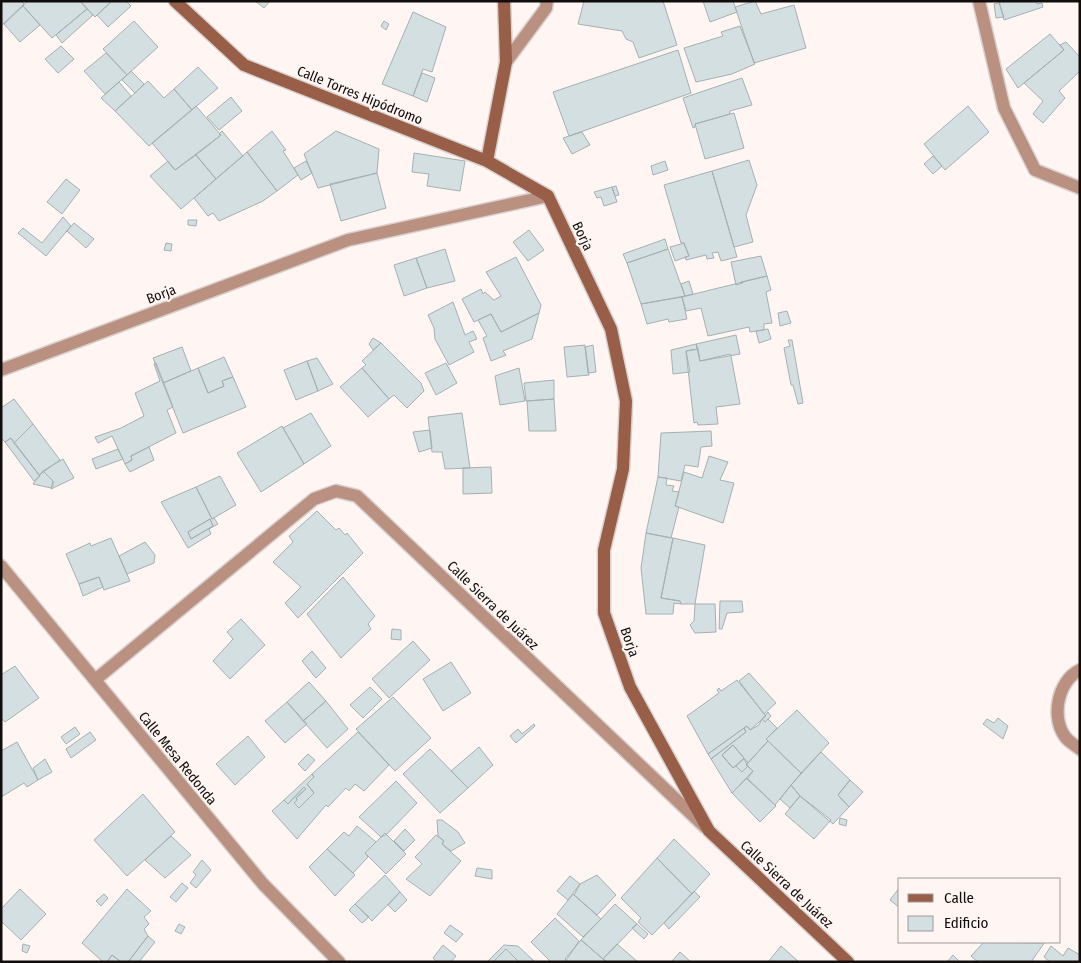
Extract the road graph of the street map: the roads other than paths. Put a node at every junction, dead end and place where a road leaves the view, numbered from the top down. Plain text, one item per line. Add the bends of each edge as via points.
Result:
1 (175, 1) edge
2 (504, 1) edge
3 (547, 1) edge
4 (979, 1) edge
5 (506, 62) junction
6 (487, 161) junction
7 (1080, 188) edge
8 (548, 196) junction
9 (1, 370) edge
10 (1, 566) edge
11 (1080, 670) edge
12 (95, 680) junction
13 (1080, 749) edge
14 (709, 830) junction
15 (339, 962) edge
16 (848, 962) edge

1 - 6 street, Calle Torres Hipódromo via 244,65
2 - 5 street
3 - 5 street via 546,8
4 - 7 street via 1004,108 1035,170
5 - 6 street
6 - 8 street, Calle Torres Hipódromo
8 - 9 street, Borja via 348,240
8 - 14 street, Borja via 611,329 626,401 623,469 604,550 604,613 630,687
10 - 12 street, Calle Mesa Redonda
11 - 13 street via 1061,687 1058,720 1066,738
12 - 14 street, Calle Sierra de Juárez via 314,499 336,491 357,496
12 - 15 street, Calle Mesa Redonda via 263,884
14 - 16 street, Calle Sierra de Juárez

